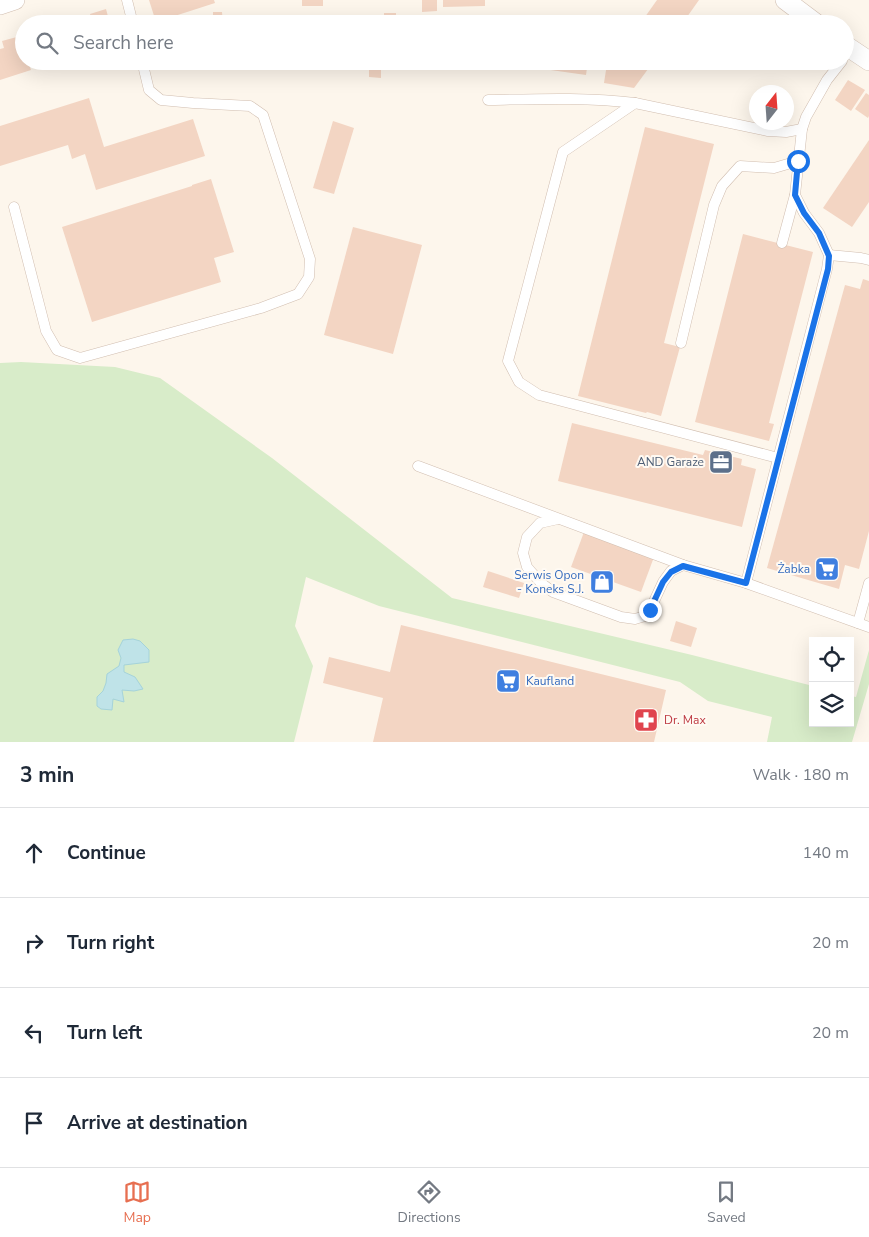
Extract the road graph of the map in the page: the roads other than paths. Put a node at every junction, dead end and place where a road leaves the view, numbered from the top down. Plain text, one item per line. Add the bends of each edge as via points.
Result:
1 (16, 0) edge
2 (127, 0) edge
3 (785, 0) edge
4 (0, 5) edge
5 (131, 15) edge
6 (805, 15) edge
7 (854, 56) edge
8 (869, 61) edge
9 (144, 70) edge
10 (834, 70) edge
11 (488, 100) dead end
12 (635, 103) junction
13 (802, 129) junction
14 (798, 161) junction
15 (795, 195) junction
16 (14, 207) dead end
17 (782, 243) dead end
18 (829, 256) junction
19 (869, 260) edge
20 (681, 343) dead end
21 (778, 458) junction
22 (418, 466) dead end
23 (559, 518) junction
24 (683, 566) junction
25 (746, 583) junction
26 (869, 584) edge
27 (858, 624) junction
28 (869, 627) edge

1 - 4 street
2 - 5 lane
3 - 6 street
7 - 8 street
9 - 16 lane via 149,90 161,100 250,106 263,115 310,259 309,277 298,294 261,308 80,358 56,350 46,331
10 - 13 lane
11 - 12 lane
12 - 13 lane via 768,131
12 - 21 lane via 562,152 508,361 519,382 539,395
13 - 14 lane
14 - 15 lane
14 - 20 lane via 774,168 740,166 722,186 714,205
15 - 17 lane
15 - 18 lane
18 - 19 lane
18 - 21 lane
21 - 25 lane
22 - 23 lane
23 - 24 lane
23 - 24 lane via 540,523 528,537 523,553 528,567 553,592 635,620 650,610 671,572
24 - 25 lane
25 - 27 lane
26 - 27 lane
27 - 28 lane

